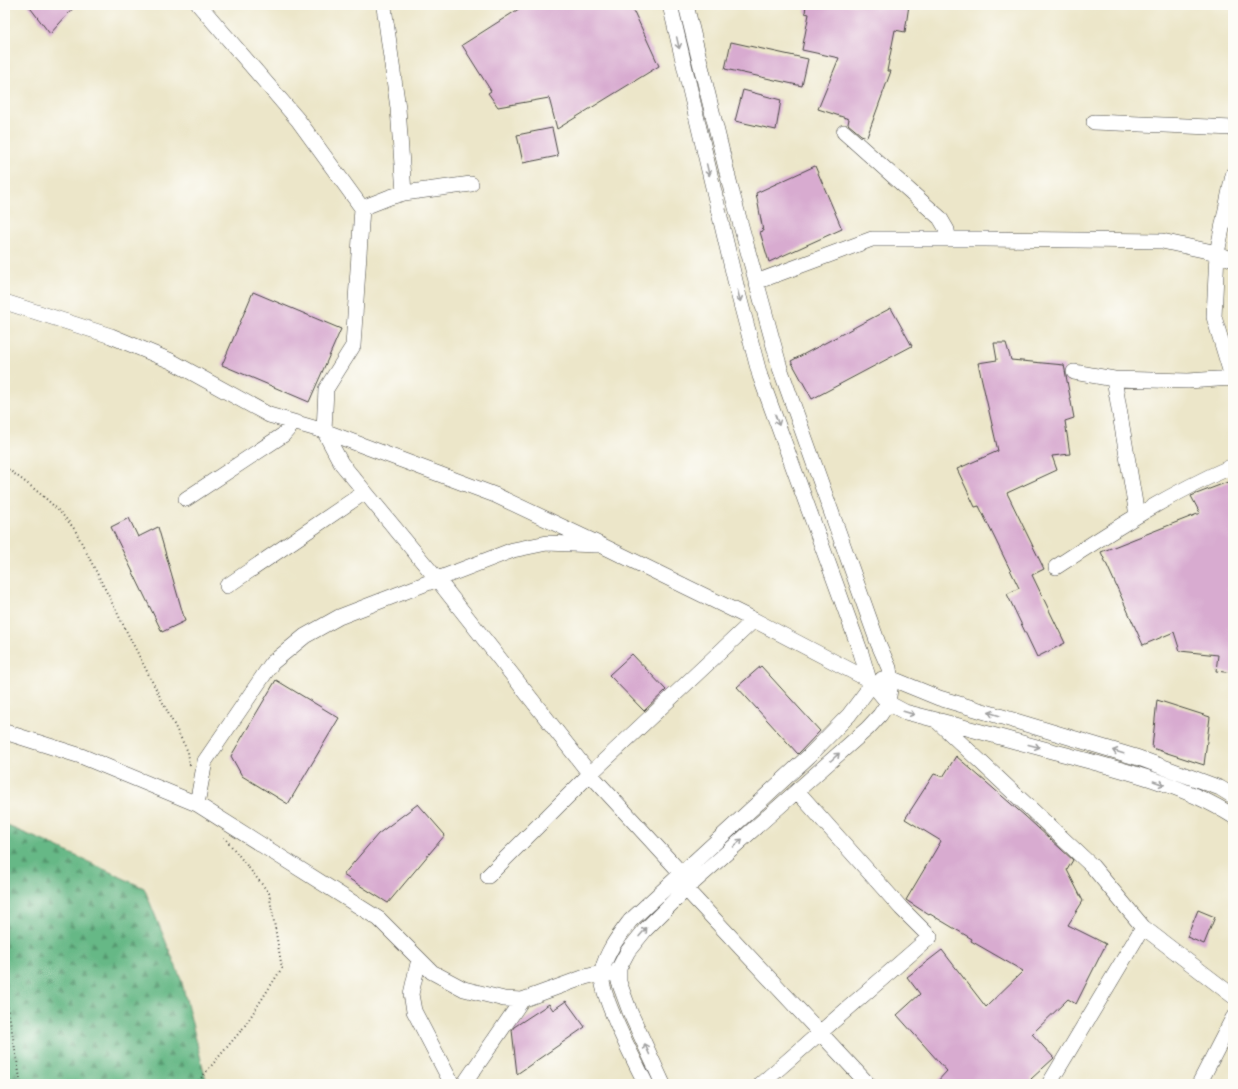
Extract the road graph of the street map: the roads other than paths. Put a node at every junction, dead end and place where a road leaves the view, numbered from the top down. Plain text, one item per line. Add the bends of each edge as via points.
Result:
1 (199, 5) edge
2 (385, 5) edge
3 (670, 5) edge
4 (686, 5) edge
5 (1094, 122) dead end
6 (1233, 128) edge
7 (844, 132) dead end
8 (1233, 175) edge
9 (471, 184) dead end
10 (404, 193) junction
11 (362, 208) junction
12 (948, 240) junction
13 (1217, 253) junction
14 (1233, 260) edge
15 (756, 282) junction
16 (5, 302) edge
17 (1074, 372) dead end
18 (1114, 379) junction
19 (1233, 379) edge
20 (292, 422) junction
21 (324, 431) junction
22 (1233, 466) edge
23 (365, 492) junction
24 (186, 499) dead end
25 (1137, 515) junction
26 (603, 546) junction
27 (1056, 567) dead end
28 (436, 579) junction
29 (227, 586) dead end
30 (754, 620) junction
31 (890, 678) junction
32 (869, 680) junction
33 (888, 704) junction
34 (934, 719) junction
35 (5, 732) edge
36 (809, 756) junction
37 (822, 769) junction
38 (590, 774) junction
39 (797, 791) junction
40 (1233, 796) edge
41 (197, 804) junction
42 (1233, 816) edge
43 (681, 873) junction
44 (488, 876) dead end
45 (686, 889) junction
46 (1143, 927) junction
47 (419, 959) junction
48 (601, 973) junction
49 (619, 975) junction
50 (1233, 996) edge
51 (522, 1000) junction
52 (1233, 1018) edge
53 (821, 1033) junction
54 (452, 1084) edge
55 (464, 1084) edge
56 (646, 1084) edge
57 (663, 1084) edge
58 (761, 1084) edge
59 (868, 1084) edge
60 (1049, 1084) edge
61 (1199, 1084) edge

1 - 11 street via 298,120
2 - 10 street via 398,108
3 -> 32 street via 735,282 760,376
4 - 15 street
5 - 6 street
7 - 12 street via 940,218 947,230
8 - 13 street
9 - 10 street
10 - 11 street
11 - 21 street via 353,346 326,389
12 - 13 street via 1162,241
12 - 15 street via 872,239
13 - 14 street
13 - 19 street via 1214,317
15 - 31 street via 780,368 889,668
16 - 20 street via 112,336 171,361 269,415
17 - 18 street
18 - 19 street
18 - 25 street
20 - 21 street
20 - 24 street via 283,435
21 - 23 street via 341,463
21 - 26 street via 495,495
22 - 25 street via 1201,480
23 - 28 street
23 - 29 street
25 - 27 street
26 - 28 street via 547,544 513,550
26 - 30 street
28 - 38 street
28 - 41 street via 339,617 305,636 272,663 206,761
30 - 32 street
30 - 38 street
31 - 32 street
31 - 33 street
40 -> 31 street via 1220,788 1139,758 939,698
32 - 33 street
32 - 36 street via 867,691 849,716
33 -> 34 street via 905,712
37 -> 33 street via 868,728
34 -> 42 street via 1125,771 1191,794
34 - 46 street via 1092,866
35 - 41 street via 81,756
36 - 37 street
36 - 43 street
37 - 39 street
38 - 43 street
38 - 44 street
45 -> 39 street
39 - 53 street via 930,937
41 - 47 street via 379,919
43 - 48 street via 630,921 610,948
49 -> 45 street via 619,968 628,951
45 - 53 street
46 - 50 street
46 - 60 street
47 - 51 street via 432,972 464,989 504,1000
47 - 54 street via 411,994 414,1011
48 - 49 street
48 - 51 street
48 - 56 street via 614,1018
57 -> 49 street via 630,1012
51 - 55 street
52 - 61 street
53 - 58 street
53 - 59 street

